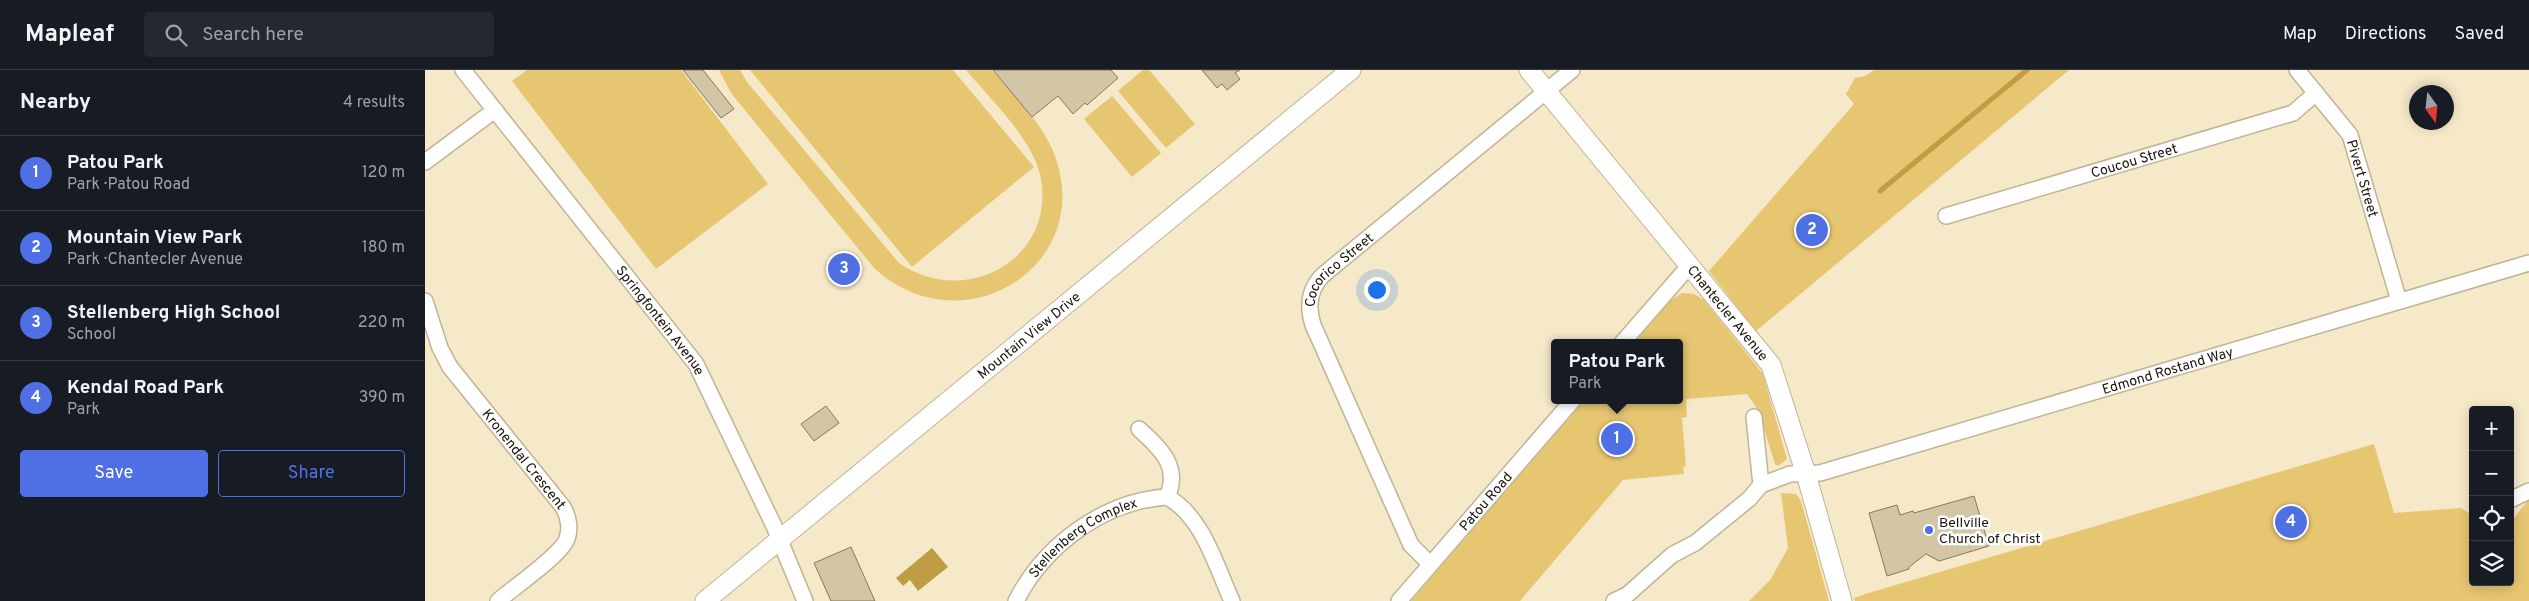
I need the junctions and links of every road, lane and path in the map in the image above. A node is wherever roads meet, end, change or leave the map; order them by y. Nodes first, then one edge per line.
1 (463, 70) edge
2 (1351, 70) edge
3 (1529, 70) edge
4 (1572, 70) edge
5 (2297, 70) edge
6 (1547, 91) junction
7 (2316, 93) junction
8 (495, 110) junction
9 (425, 162) edge
10 (1946, 216) dead end
11 (2529, 263) edge
12 (1690, 265) junction
13 (425, 301) edge
14 (2399, 301) junction
15 (1625, 339) edge
16 (1570, 404) edge
17 (1754, 417) dead end
18 (1139, 429) dead end
19 (1806, 474) junction
20 (1761, 485) junction
21 (2529, 491) edge
22 (1167, 497) junction
23 (2514, 498) edge
24 (779, 540) junction
25 (1431, 564) junction
26 (498, 601) edge
27 (705, 601) edge
28 (805, 601) edge
29 (1016, 601) edge
30 (1231, 601) edge
31 (1399, 601) edge
32 (1614, 601) edge
33 (1842, 601) edge

1 - 8 street, Springfontein Avenue
2 - 24 street, Mountain View Drive
3 - 6 street, Chantecler Avenue
4 - 6 street, Cocorico Street
5 - 7 street, Pivert Street
6 - 12 street, Chantecler Avenue
6 - 25 street, Cocorico Street
7 - 10 street, Coucou Street
7 - 14 street, Pivert Street
8 - 9 street
8 - 24 street, Springfontein Avenue
11 - 14 street, Edmond Rostand Way
12 - 15 street
12 - 19 street, Chantecler Avenue
13 - 26 street, Kronendal Crescent
14 - 19 street, Edmond Rostand Way
16 - 25 street, Patou Road
17 - 20 street
18 - 22 street
19 - 20 street, Edmond Rostand Way
19 - 33 street, Chantecler Avenue
20 - 32 street
21 - 23 street
22 - 29 street, Stellenberg Complex
22 - 30 street
24 - 27 street, Mountain View Drive
24 - 28 street, Springfontein Avenue
25 - 31 street, Patou Road

